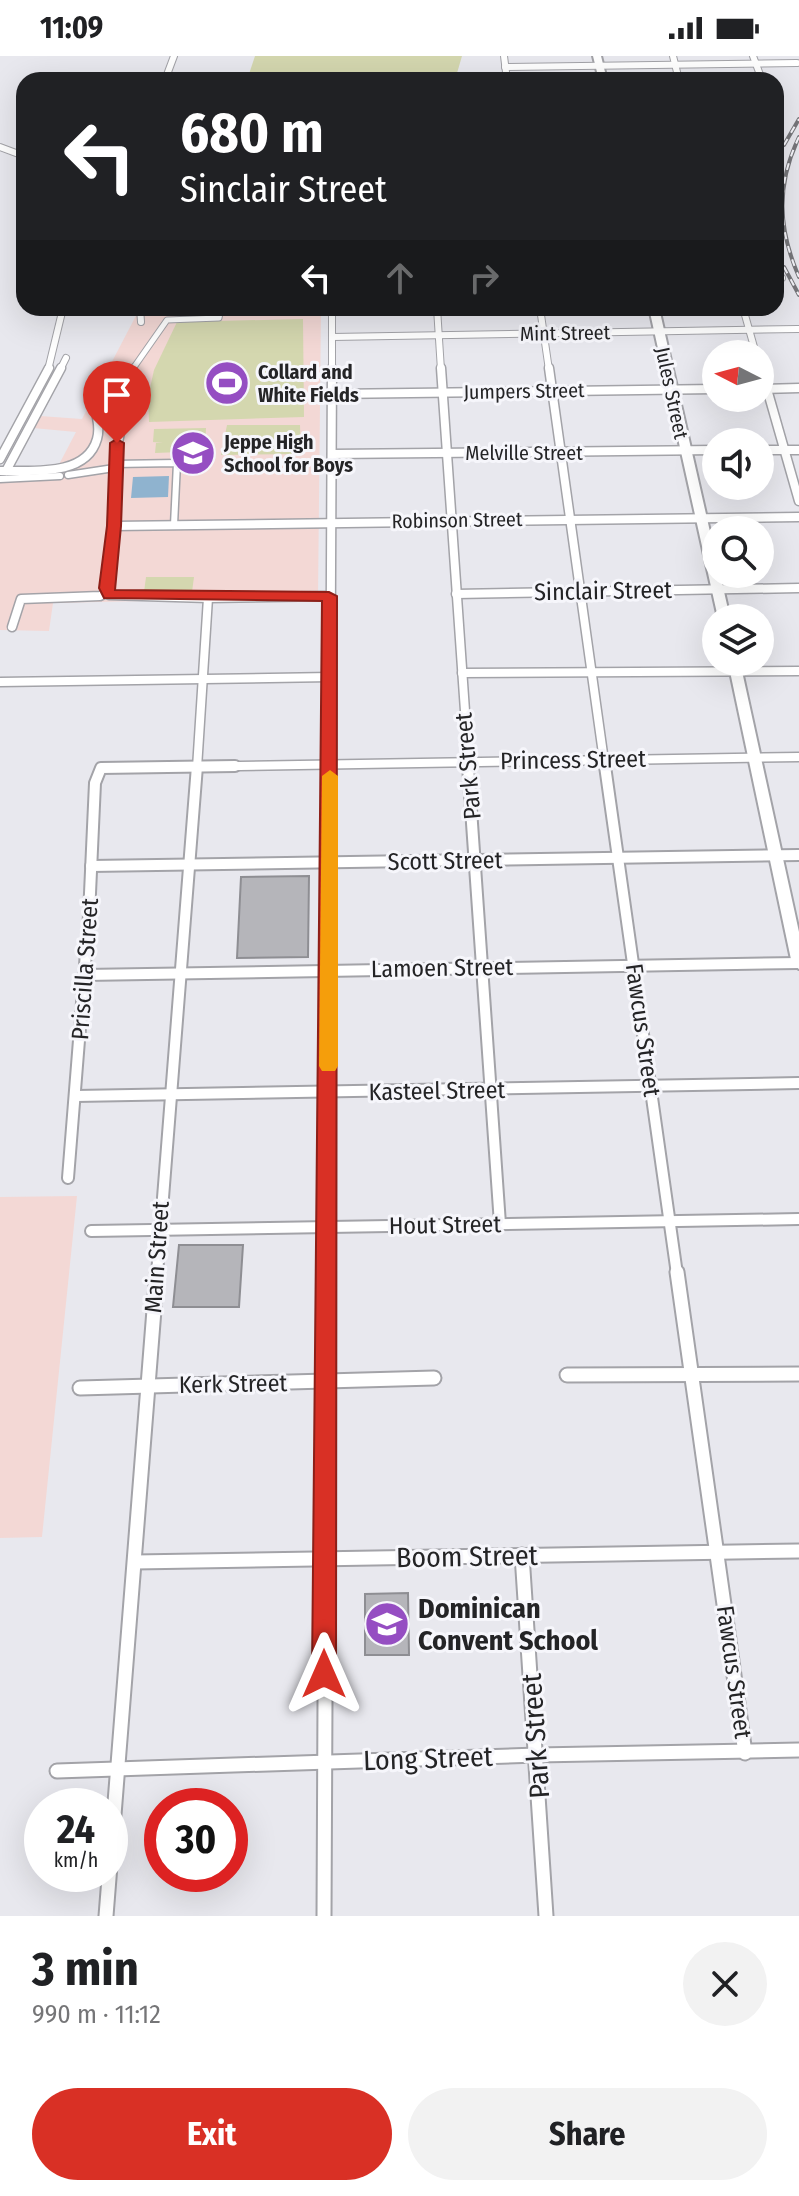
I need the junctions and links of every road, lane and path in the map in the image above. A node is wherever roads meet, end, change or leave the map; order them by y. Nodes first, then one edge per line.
1 (504, 56) edge
2 (673, 56) edge
3 (753, 56) edge
4 (598, 61) edge
5 (797, 63) dead end
6 (756, 64) junction
7 (675, 65) junction
8 (505, 67) junction
9 (506, 72) edge
10 (677, 72) edge
11 (759, 72) edge
12 (61, 316) edge
13 (141, 316) edge
14 (219, 316) edge
15 (332, 316) edge
16 (438, 316) edge
17 (541, 316) edge
18 (656, 316) edge
19 (745, 316) edge
20 (141, 322) dead end
21 (798, 329) edge
22 (749, 330) junction
23 (660, 331) junction
24 (544, 334) junction
25 (439, 335) junction
26 (332, 337) junction
27 (752, 340) edge
28 (66, 358) dead end
29 (774, 388) edge
30 (799, 388) edge
31 (702, 389) edge
32 (671, 390) junction
33 (120, 391) junction
34 (551, 391) junction
35 (442, 392) junction
36 (332, 394) junction
37 (772, 412) edge
38 (702, 450) edge
39 (774, 450) edge
40 (785, 450) junction
41 (799, 450) edge
42 (685, 451) junction
43 (445, 453) junction
44 (560, 453) junction
45 (332, 454) junction
46 (0, 459) edge
47 (114, 466) junction
48 (3, 471) edge
49 (60, 473) junction
50 (68, 475) dead end
51 (0, 479) edge
52 (799, 501) edge
53 (702, 516) joint
54 (774, 517) edge
55 (799, 517) edge
56 (571, 518) junction
57 (451, 520) junction
58 (331, 522) junction
59 (174, 525) junction
60 (114, 526) junction
61 (716, 588) joint
62 (774, 588) edge
63 (799, 588) edge
64 (581, 591) junction
65 (108, 592) junction
66 (456, 594) junction
67 (329, 596) junction
68 (208, 598) junction
69 (720, 604) edge
70 (12, 627) dead end
71 (702, 667) edge
72 (774, 669) edge
73 (799, 671) edge
74 (593, 672) junction
75 (462, 673) junction
76 (737, 676) edge
77 (331, 677) junction
78 (201, 678) junction
79 (0, 682) edge
80 (754, 757) junction
81 (799, 757) edge
82 (605, 759) junction
83 (468, 761) junction
84 (330, 763) junction
85 (195, 764) junction
86 (107, 766) joint
87 (777, 855) junction
88 (799, 855) edge
89 (617, 858) junction
90 (476, 860) junction
91 (329, 862) junction
92 (190, 865) junction
93 (91, 866) junction
94 (799, 964) edge
95 (633, 965) junction
96 (483, 968) junction
97 (328, 970) junction
98 (180, 974) junction
99 (85, 975) junction
100 (799, 1083) edge
101 (651, 1087) junction
102 (491, 1090) junction
103 (328, 1092) junction
104 (170, 1094) junction
105 (76, 1096) junction
106 (68, 1178) dead end
107 (799, 1219) edge
108 (670, 1222) junction
109 (500, 1224) junction
110 (327, 1228) junction
111 (91, 1231) dead end
112 (159, 1231) junction
113 (691, 1374) junction
114 (799, 1374) edge
115 (567, 1375) dead end
116 (434, 1378) dead end
117 (327, 1382) junction
118 (147, 1386) junction
119 (80, 1388) dead end
120 (799, 1551) edge
121 (522, 1555) junction
122 (719, 1555) junction
123 (323, 1557) junction
124 (135, 1562) junction
125 (799, 1750) edge
126 (745, 1753) junction
127 (537, 1755) junction
128 (324, 1761) junction
129 (120, 1770) junction
130 (57, 1771) dead end
131 (106, 1916) edge
132 (324, 1916) edge
133 (546, 1916) edge

1 - 8 street
2 - 7 street
3 - 6 street
4 - 7 street
4 - 8 street
5 - 6 street
6 - 7 street
6 - 11 street
7 - 10 street
8 - 9 street
12 - 46 street
13 - 20 street
14 - 33 street
15 - 26 street
16 - 25 street, Park Street
17 - 24 street, Fawcus Street
18 - 23 main road, Jules Street
19 - 22 street
21 - 22 street, Mint Street
22 - 23 street, Mint Street
22 - 27 street
23 - 24 street, Mint Street
23 - 32 main road, Jules Street
24 - 25 street, Mint Street
24 - 34 street, Fawcus Street
25 - 26 street, Mint Street
25 - 35 street, Park Street
26 - 36 street
28 - 48 street
29 - 30 street
31 - 32 street, Jumpers Street
32 - 34 street, Jumpers Street
32 - 42 main road, Jules Street
33 - 47 street
33 - 49 street
34 - 35 street, Jumpers Street
34 - 44 street, Fawcus Street
35 - 36 street, Jumpers Street
35 - 43 street, Park Street
36 - 45 street
37 - 40 street
38 - 42 street, Melville Street
39 - 40 street
40 - 41 street
40 - 52 street
42 - 44 street, Melville Street
42 - 53 main road, Jules Street
43 - 44 street, Melville Street
43 - 45 street, Melville Street
43 - 57 street, Park Street
44 - 56 street, Fawcus Street
45 - 58 street
47 - 50 street
47 - 59 street
47 - 60 street
48 - 49 street
49 - 51 street
53 - 56 street, Robinson Street
54 - 55 street, Robinson Street
56 - 57 street, Robinson Street
56 - 64 street, Fawcus Street
57 - 58 street, Robinson Street
57 - 66 street, Park Street
58 - 59 street, Robinson Street
58 - 67 street
59 - 60 street, Robinson Street
60 - 65 street
61 - 64 street, Sinclair Street
61 - 69 main road, Jules Street
62 - 63 street, Sinclair Street
64 - 66 street, Sinclair Street
64 - 74 street, Fawcus Street
65 - 68 street
65 - 70 street
66 - 75 street, Park Street
67 - 68 street
67 - 77 street
68 - 78 street, Main Street
71 - 74 street
72 - 73 street
74 - 75 street
74 - 82 street, Fawcus Street
75 - 83 street, Park Street
76 - 80 main road
77 - 78 street
77 - 84 street
78 - 79 street
78 - 85 street, Main Street
80 - 81 street, Princess Street
80 - 82 street, Princess Street
80 - 87 main road
82 - 83 street, Princess Street
82 - 89 street, Fawcus Street
83 - 84 street, Princess Street
83 - 90 street, Park Street
84 - 85 street, Princess Street
84 - 91 street
85 - 86 street, Princess Street
85 - 92 street, Main Street
86 - 93 street, Priscilla Street
87 - 88 street, Scott Street
87 - 89 street, Scott Street
87 - 94 main road
89 - 90 street, Scott Street
89 - 95 street, Fawcus Street
90 - 91 street, Scott Street
90 - 96 street, Park Street
91 - 92 street, Scott Street
91 - 97 street
92 - 93 street, Scott Street
92 - 98 street, Main Street
93 - 99 street, Priscilla Street
94 - 95 street, Lamoen Street
95 - 96 street, Lamoen Street
95 - 101 street, Fawcus Street
96 - 97 street, Lamoen Street
96 - 102 street, Park Street
97 - 98 street, Lamoen Street
97 - 103 street
98 - 99 street, Lamoen Street
98 - 104 street, Main Street
99 - 105 street, Priscilla Street
100 - 101 street, Kasteel Street
101 - 102 street, Kasteel Street
101 - 108 street, Fawcus Street
102 - 103 street, Kasteel Street
102 - 109 street, Park Street
103 - 104 street, Kasteel Street
103 - 110 street
104 - 105 street, Kasteel Street
104 - 112 street, Main Street
105 - 106 street, Priscilla Street
107 - 108 street, Hout Street
108 - 109 street, Hout Street
108 - 113 street, Fawcus Street
109 - 110 street, Hout Street
110 - 112 street, Hout Street
110 - 117 street
111 - 112 street, Hout Street
112 - 118 street, Main Street
113 - 114 street
113 - 115 street
113 - 122 street, Fawcus Street
116 - 117 street, Kerk Street
117 - 118 street, Kerk Street
117 - 123 street
118 - 119 street, Kerk Street
118 - 124 street, Main Street
120 - 122 street, Boom Street
121 - 122 street, Boom Street
121 - 123 street, Boom Street
121 - 127 street, Park Street
122 - 126 street, Fawcus Street
123 - 124 street, Boom Street
123 - 128 street
124 - 129 street, Main Street
125 - 126 street, Long Street
126 - 127 street, Long Street
127 - 128 street, Long Street
127 - 133 street, Park Street
128 - 129 street, Long Street
128 - 132 street
129 - 130 street, Long Street
129 - 131 street, Main Street

